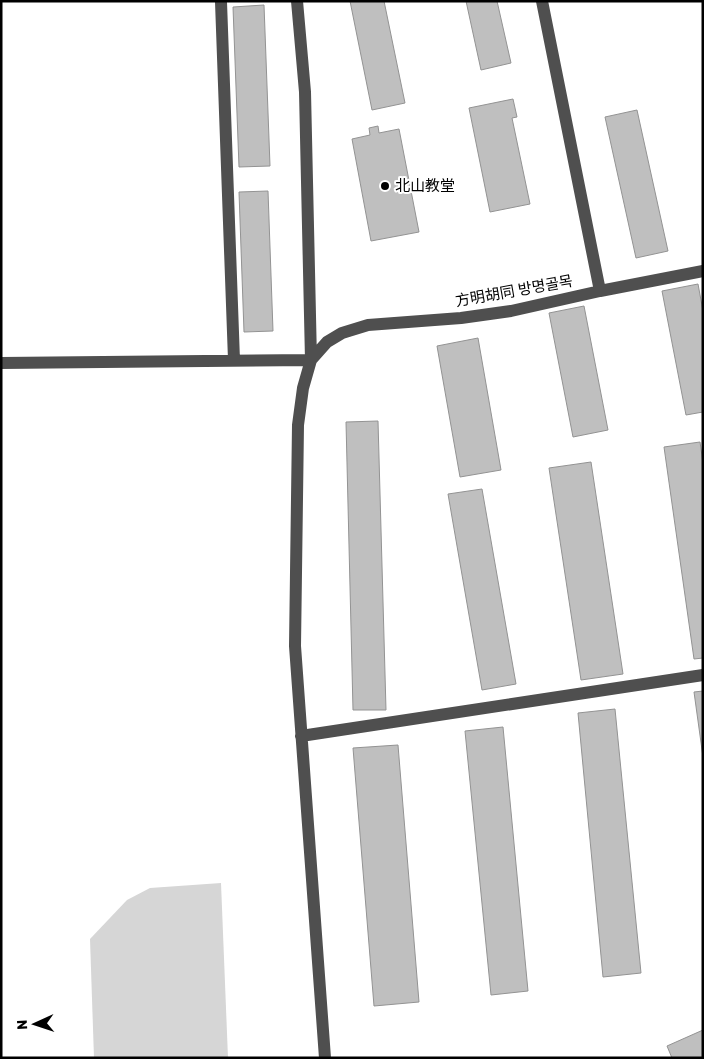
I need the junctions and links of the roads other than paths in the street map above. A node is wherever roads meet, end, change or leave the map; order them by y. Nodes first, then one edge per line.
1 (297, 1) edge
2 (542, 1) edge
3 (221, 2) edge
4 (703, 271) edge
5 (600, 291) junction
6 (234, 360) junction
7 (311, 360) junction
8 (1, 363) edge
9 (703, 675) edge
10 (301, 736) junction
11 (325, 1058) edge

1 - 7 street
2 - 5 street
3 - 6 street
4 - 5 street, 方明胡同 방명골목
5 - 7 street, 方明胡同 방명골목
6 - 7 street
6 - 8 street
7 - 10 street
9 - 10 street
10 - 11 street

